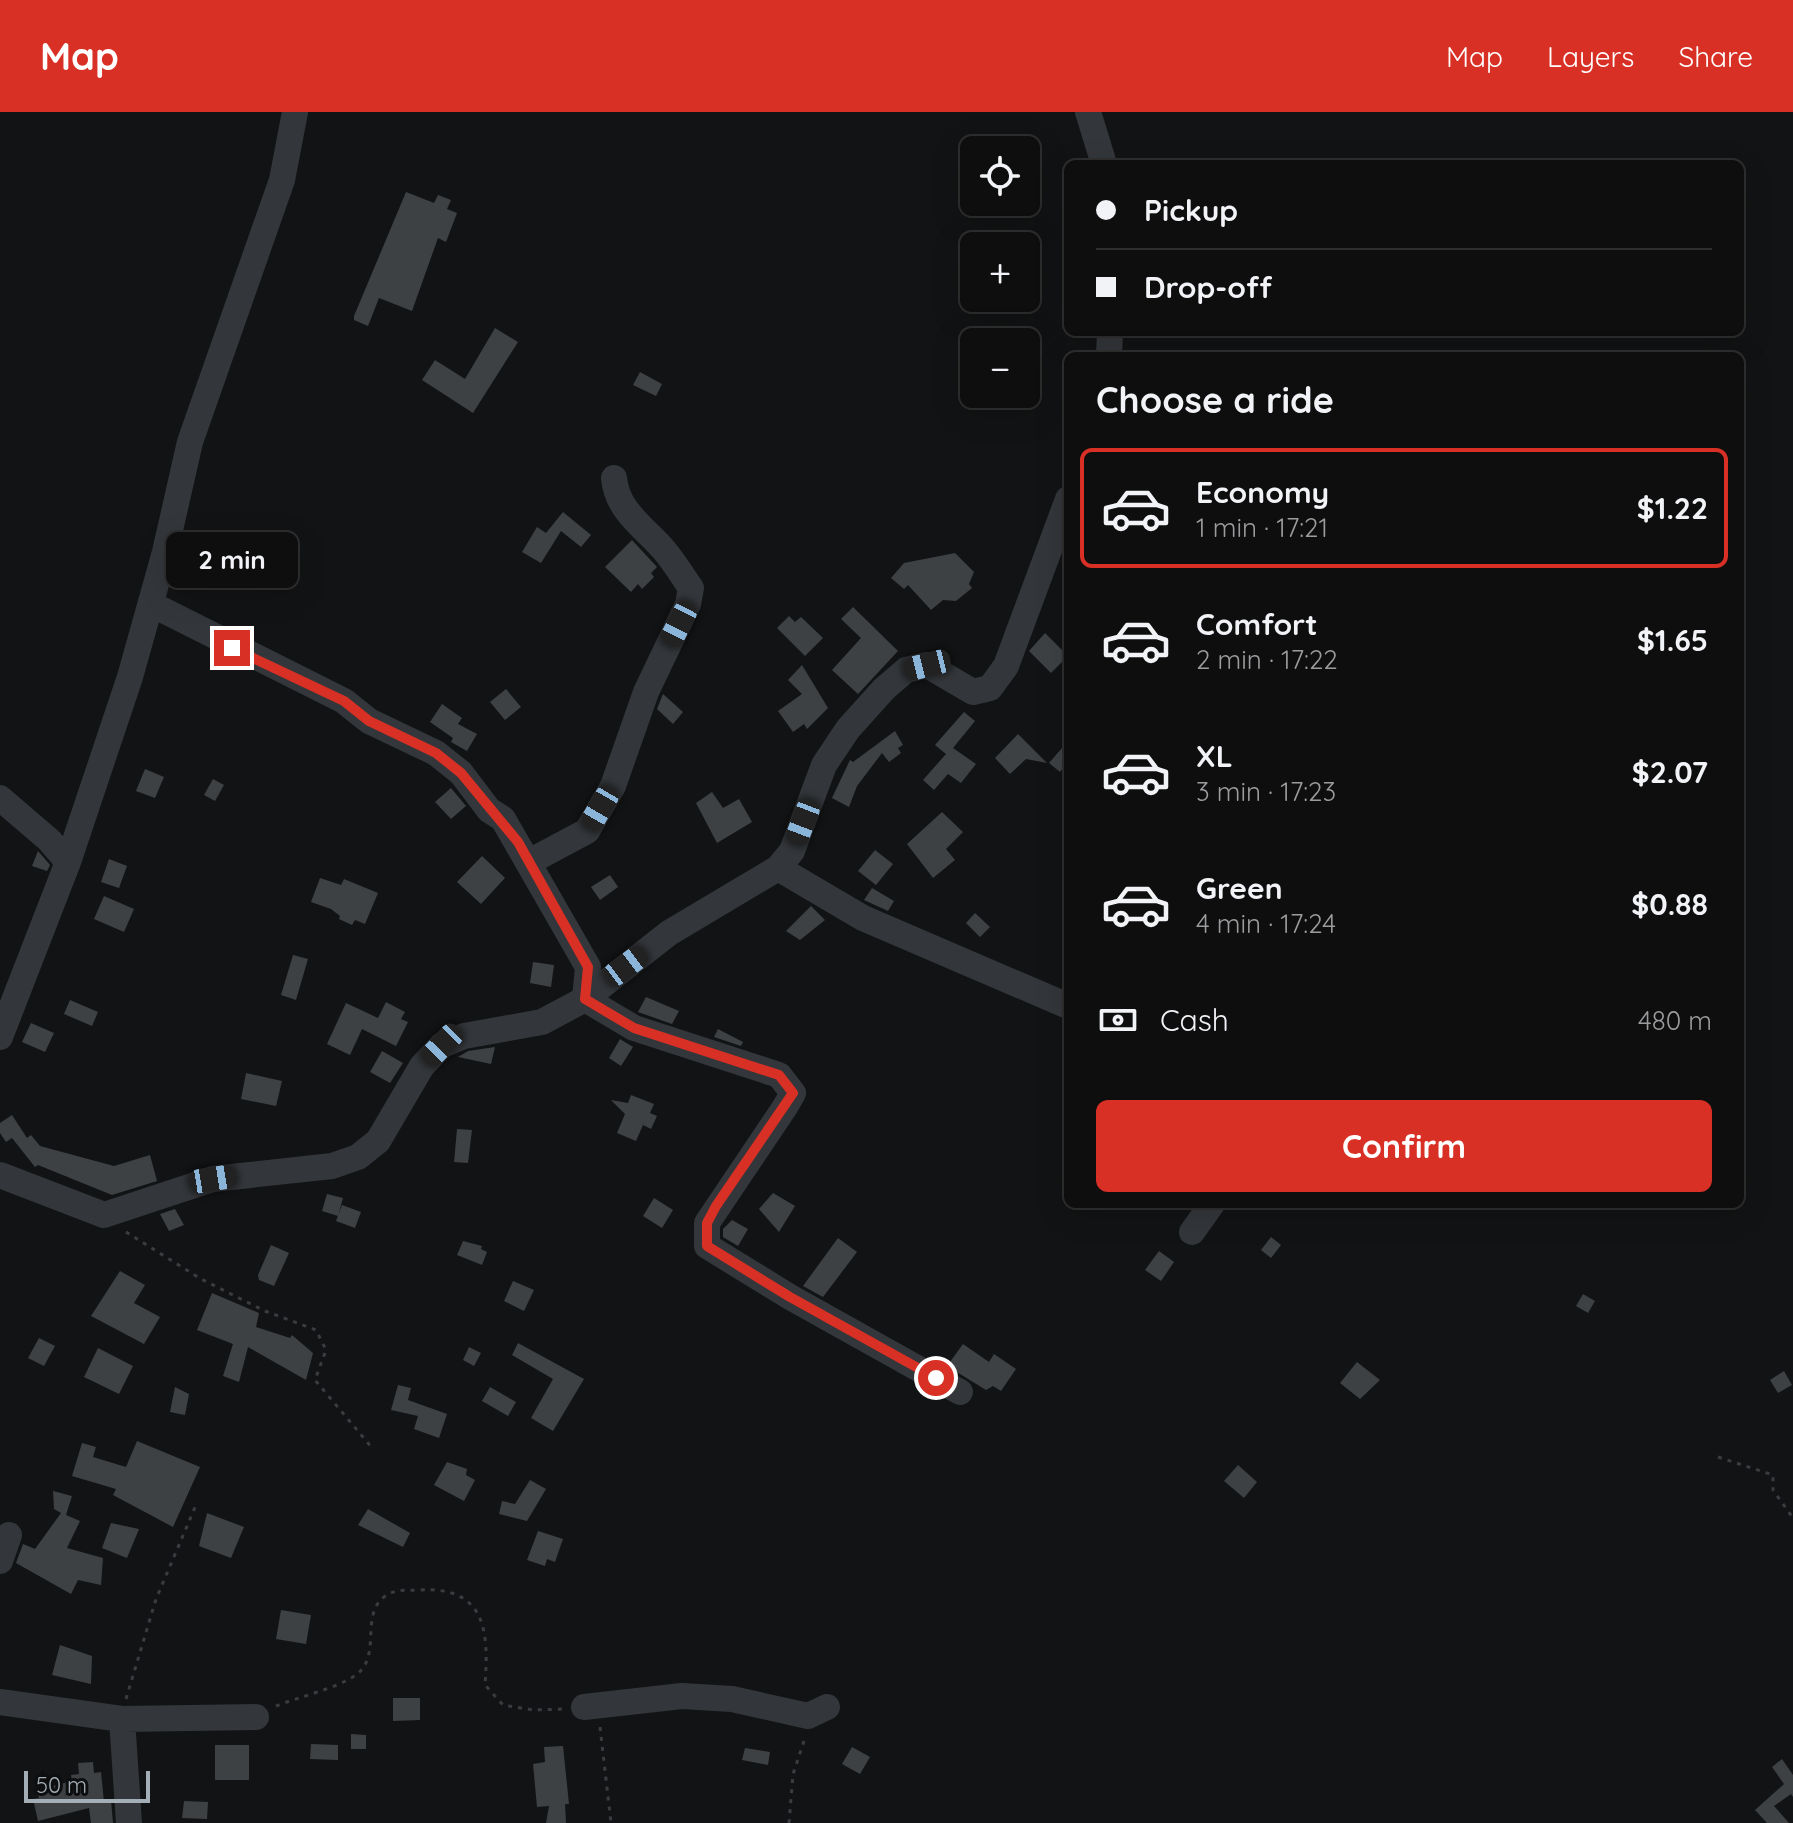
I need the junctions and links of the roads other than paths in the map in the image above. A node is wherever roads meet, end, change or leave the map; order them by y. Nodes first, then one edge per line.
1 (295, 112) edge
2 (1088, 112) edge
3 (1103, 160) edge
4 (614, 478) dead end
5 (1064, 510) edge
6 (157, 607) dead end
7 (0, 798) edge
8 (68, 862) junction
9 (529, 862) junction
10 (778, 868) junction
11 (585, 999) junction
12 (1064, 1004) edge
13 (0, 1037) edge
14 (0, 1175) edge
15 (1209, 1208) edge
16 (1192, 1232) dead end
17 (960, 1392) dead end
18 (9, 1535) dead end
19 (0, 1561) edge
20 (0, 1702) edge
21 (586, 1707) road end
22 (818, 1711) road end
23 (123, 1712) junction
24 (263, 1713) road end
25 (129, 1823) edge

1 - 8 street
2 - 3 street
4 - 9 street
5 - 10 street
6 - 9 street
7 - 8 street
8 - 13 street
9 - 11 street
10 - 11 street
10 - 12 street
11 - 14 street
11 - 17 street
15 - 16 street
18 - 19 street
20 - 23 street
21 - 22 street
23 - 24 street
23 - 25 street

